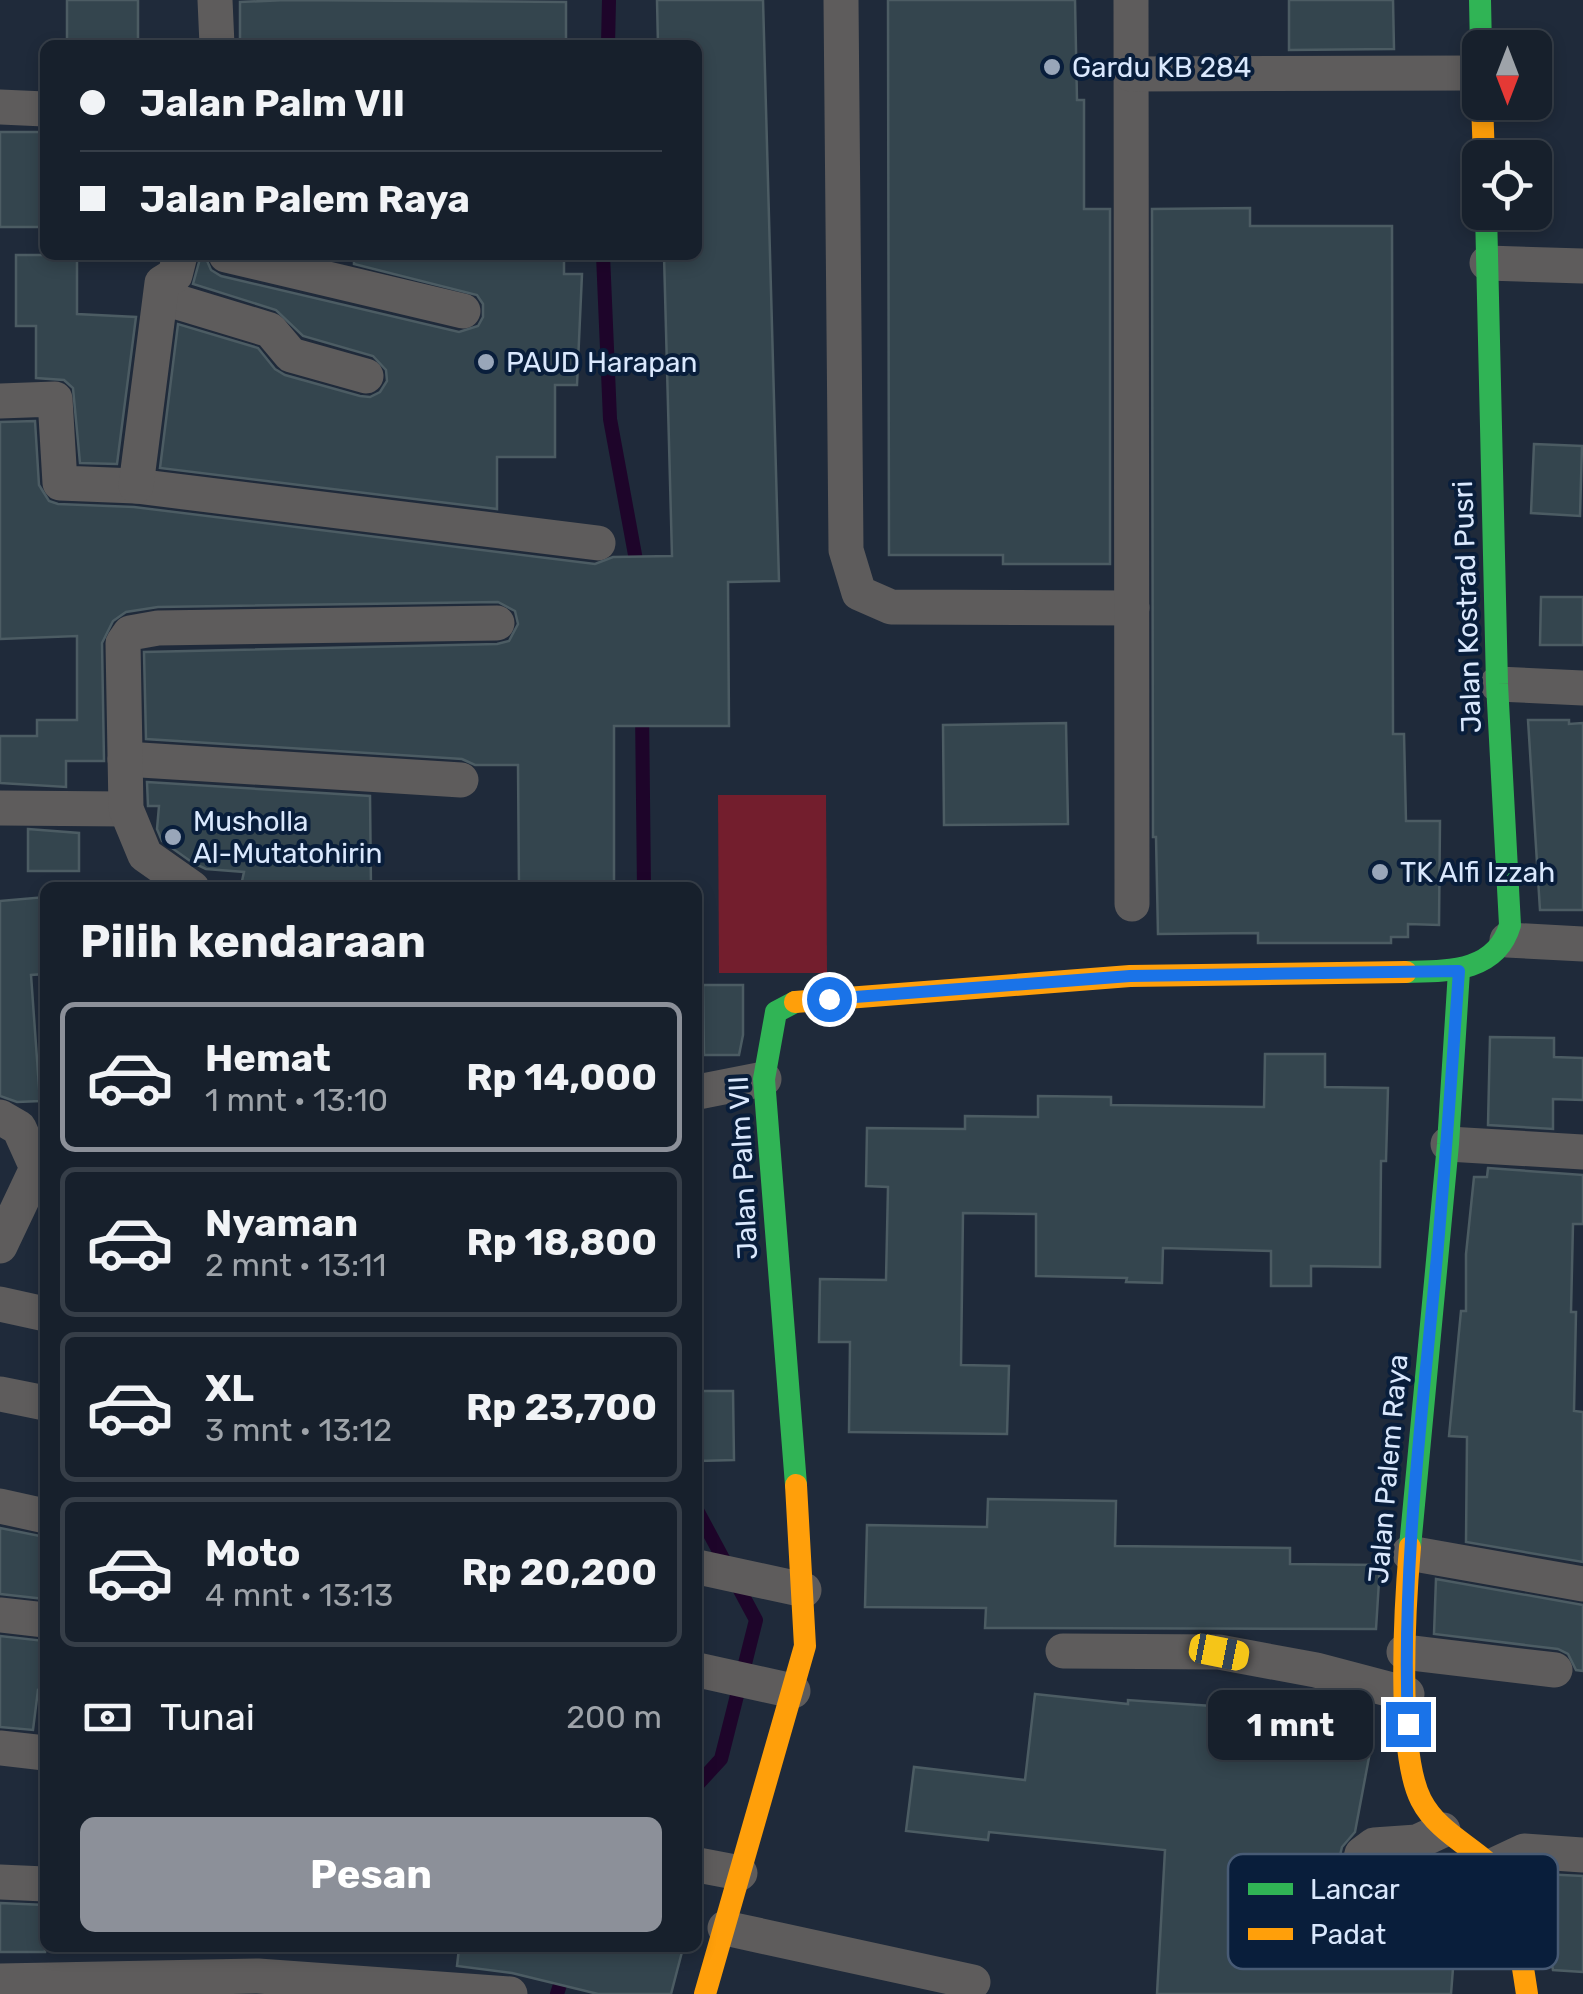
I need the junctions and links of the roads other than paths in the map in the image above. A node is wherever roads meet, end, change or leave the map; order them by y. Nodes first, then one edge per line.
1 (215, 0) edge
2 (841, 0) edge
3 (1130, 0) edge
4 (1480, 0) edge
5 (1481, 30) edge
6 (217, 40) edge
7 (1462, 73) edge
8 (1131, 74) junction
9 (0, 107) edge
10 (40, 109) edge
11 (1486, 230) edge
12 (179, 260) edge
13 (247, 260) edge
14 (1487, 264) junction
15 (1583, 266) edge
16 (161, 297) junction
17 (462, 312) dead end
18 (366, 376) dead end
19 (0, 401) edge
20 (136, 486) junction
21 (598, 543) dead end
22 (1132, 608) junction
23 (497, 623) dead end
24 (1498, 684) junction
25 (1583, 688) edge
26 (125, 760) junction
27 (461, 780) dead end
28 (0, 808) edge
29 (126, 809) junction
30 (183, 882) edge
31 (1132, 904) dead end
32 (1507, 940) junction
33 (1583, 944) edge
34 (1459, 971) junction
35 (764, 1079) junction
36 (702, 1091) edge
37 (0, 1117) edge
38 (1448, 1144) junction
39 (1583, 1152) edge
40 (40, 1167) edge
41 (40, 1171) edge
42 (0, 1246) edge
43 (0, 1304) edge
44 (40, 1313) edge
45 (0, 1394) edge
46 (40, 1401) edge
47 (0, 1506) edge
48 (40, 1515) edge
49 (1409, 1554) junction
50 (709, 1570) edge
51 (1583, 1584) edge
52 (792, 1588) junction
53 (0, 1615) edge
54 (40, 1619) edge
55 (1063, 1651) dead end
56 (1404, 1652) junction
57 (702, 1670) edge
58 (1555, 1670) dead end
59 (780, 1687) junction
60 (1406, 1694) junction
61 (0, 1748) edge
62 (40, 1753) edge
63 (1442, 1830) junction
64 (1362, 1854) edge
65 (1475, 1854) edge
66 (1516, 1854) edge
67 (1583, 1855) edge
68 (702, 1866) edge
69 (740, 1873) junction
70 (0, 1882) edge
71 (40, 1884) edge
72 (726, 1928) junction
73 (1523, 1969) edge
74 (0, 1981) edge
75 (973, 1982) dead end
76 (510, 1994) edge
77 (705, 1994) edge
78 (1527, 1994) edge

1 - 6 street
2 - 22 street
3 - 8 street
4 - 5 street
7 - 8 street
8 - 22 street
9 - 10 street
11 - 14 street, Jalan Kostrad Pusri
12 - 16 street
13 - 17 street
14 - 15 street
14 - 24 street, Jalan Kostrad Pusri
16 - 18 street
16 - 20 street
19 - 20 street
20 - 21 street
22 - 31 street
23 - 26 street
24 - 25 street
24 - 32 street, Jalan Kostrad Pusri
26 - 27 street
26 - 29 street
28 - 29 street
29 - 30 street
32 - 33 street
32 - 34 street
34 - 35 street, Jalan Palm VII
34 - 38 street, Jalan Palem Raya
35 - 36 street
35 - 52 street, Jalan Palm VII
37 - 40 street
38 - 39 street
38 - 49 street, Jalan Palem Raya
41 - 42 street
43 - 44 street
45 - 46 street
47 - 48 street
49 - 51 street
49 - 56 street, Jalan Palem Raya
50 - 52 street
52 - 59 street, Jalan Palm VII
53 - 54 street
55 - 60 street
56 - 58 street
56 - 60 street, Jalan Palem Raya
57 - 59 street
59 - 69 street, Jalan Palm VII
60 - 63 street, Jalan Palem Raya
61 - 62 street
63 - 64 street
63 - 65 street, Jalan Palem Raya
66 - 67 street
68 - 69 street
69 - 72 street, Jalan Palm VII
70 - 71 street
72 - 75 street
72 - 77 street, Jalan Palm VII
73 - 78 street
74 - 76 street

